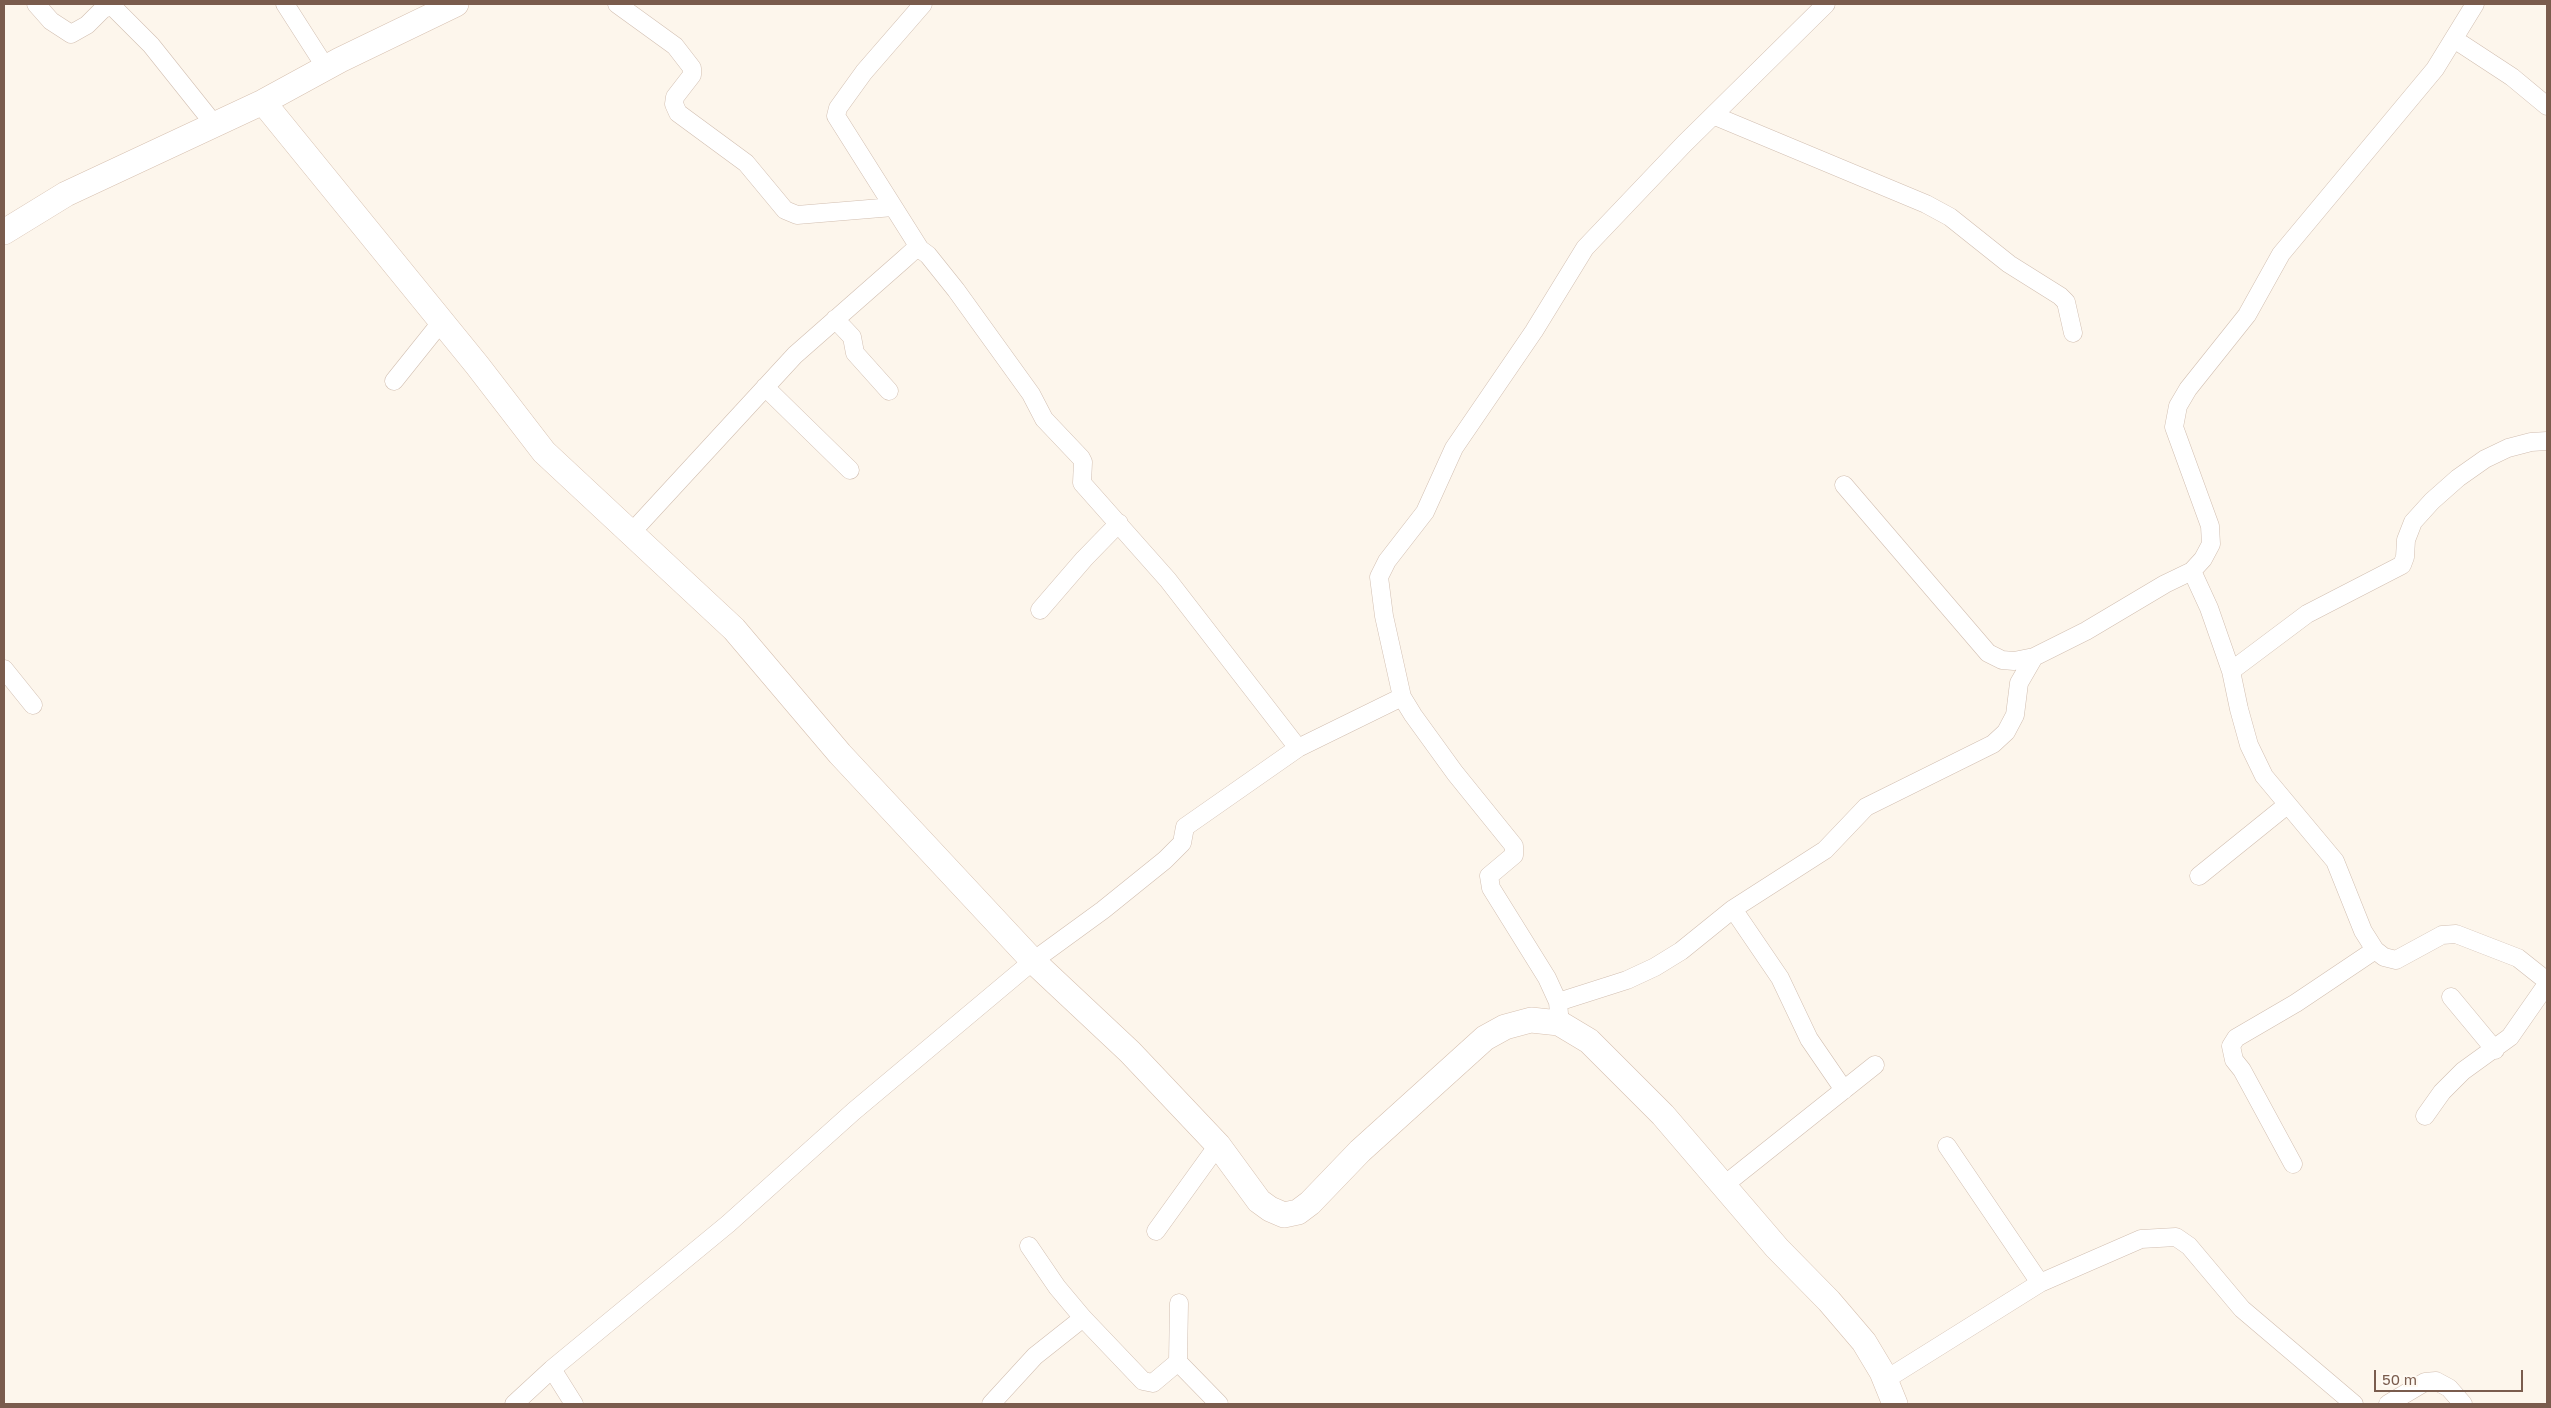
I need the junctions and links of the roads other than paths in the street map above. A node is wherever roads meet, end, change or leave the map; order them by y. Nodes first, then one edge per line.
1 (36, 4) edge
2 (284, 4) edge
3 (456, 4) edge
4 (618, 4) edge
5 (923, 4) edge
6 (1826, 4) edge
7 (2475, 4) edge
8 (2454, 39) junction
9 (326, 68) junction
10 (263, 102) junction
11 (2547, 106) edge
12 (1715, 116) junction
13 (214, 124) junction
14 (893, 207) junction
15 (7, 224) edge
16 (920, 249) junction
17 (836, 319) junction
18 (442, 321) junction
19 (2073, 333) dead end
20 (394, 381) dead end
21 (765, 387) junction
22 (889, 391) dead end
23 (2547, 441) edge
24 (850, 470) dead end
25 (1844, 485) dead end
26 (1119, 523) junction
27 (631, 533) junction
28 (2192, 571) junction
29 (1040, 610) dead end
30 (2034, 657) junction
31 (4, 669) edge
32 (2231, 671) junction
33 (1402, 697) junction
34 (33, 705) dead end
35 (1298, 748) junction
36 (2287, 805) junction
37 (2199, 876) dead end
38 (1733, 909) junction
39 (2375, 950) junction
40 (1033, 961) junction
41 (2547, 982) edge
42 (2451, 997) dead end
43 (1558, 1012) junction
44 (2495, 1050) junction
45 (1875, 1065) dead end
46 (1844, 1090) junction
47 (2425, 1116) dead end
48 (1218, 1146) junction
49 (1947, 1146) dead end
50 (2294, 1164) dead end
51 (1723, 1186) junction
52 (1156, 1231) dead end
53 (1029, 1246) dead end
54 (2040, 1283) junction
55 (1179, 1303) dead end
56 (1083, 1318) junction
57 (1178, 1362) junction
58 (552, 1369) junction
59 (1885, 1380) junction
60 (514, 1404) edge
61 (574, 1404) edge
62 (991, 1404) edge
63 (1219, 1404) edge
64 (1895, 1404) edge
65 (2354, 1404) edge
66 (2388, 1404) edge
67 (2463, 1404) edge

1 - 13 street
2 - 9 street
3 - 9 street
4 - 14 street
5 - 14 street
6 - 12 street
7 - 8 street
8 - 11 street
8 - 28 street
9 - 10 street
10 - 13 street
10 - 18 street
12 - 19 street
12 - 33 street
13 - 15 street
14 - 16 street
16 - 17 street
16 - 26 street
17 - 21 street
17 - 22 street
18 - 20 street
18 - 27 street
21 - 24 street
21 - 27 street
23 - 32 street
25 - 30 street
26 - 29 street
26 - 35 street
27 - 40 street
28 - 30 street
28 - 32 street
30 - 38 street
31 - 34 street
32 - 36 street
33 - 35 street
33 - 43 street
35 - 40 street
36 - 37 street
36 - 39 street
38 - 43 street
38 - 46 street
39 - 41 street
39 - 50 street
40 - 48 street
40 - 58 street
41 - 44 street
42 - 44 street
43 - 48 street
43 - 51 street
44 - 47 street
45 - 46 street
46 - 51 street
48 - 52 street
49 - 54 street
51 - 59 street
53 - 56 street
54 - 59 street
54 - 65 street
55 - 57 street
56 - 57 street
56 - 62 street
57 - 63 street
58 - 60 street
58 - 61 street
59 - 64 street
66 - 67 street

